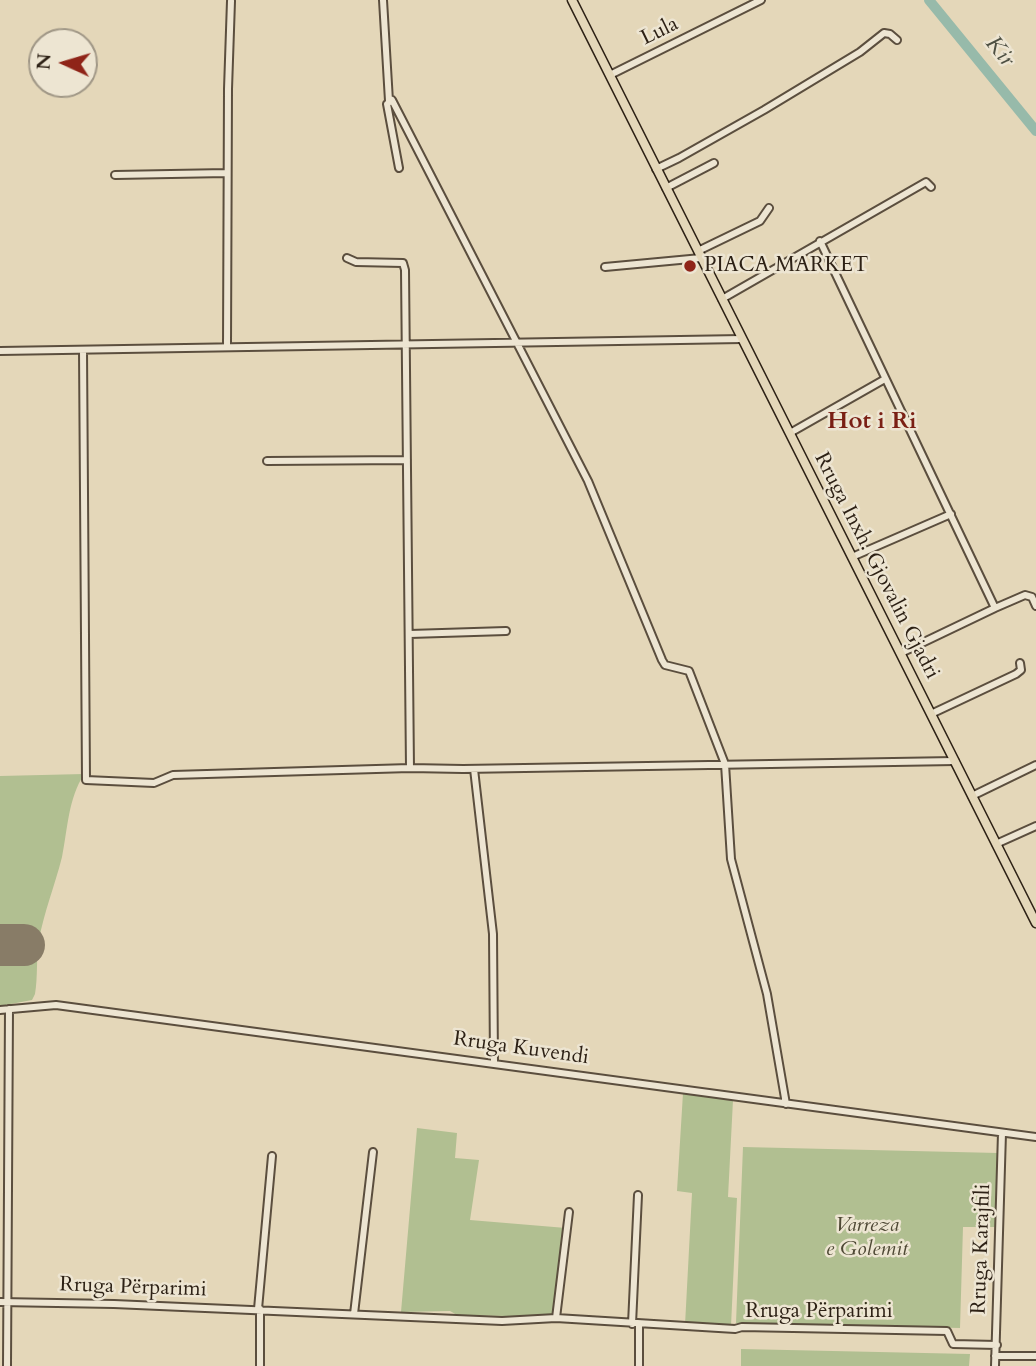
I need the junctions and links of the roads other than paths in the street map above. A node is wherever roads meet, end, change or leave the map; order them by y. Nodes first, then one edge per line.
1 (383, 0) edge
2 (572, 0) edge
3 (761, 0) edge
4 (230, 1) edge
5 (897, 40) dead end
6 (610, 75) junction
7 (389, 101) junction
8 (714, 163) dead end
9 (399, 168) dead end
10 (656, 169) junction
11 (227, 173) junction
12 (115, 175) dead end
13 (931, 187) dead end
14 (666, 188) junction
15 (769, 208) dead end
16 (820, 242) junction
17 (699, 255) junction
18 (347, 258) dead end
19 (605, 267) dead end
20 (722, 299) junction
21 (743, 339) junction
22 (516, 344) junction
23 (406, 346) junction
24 (227, 347) junction
25 (83, 350) junction
26 (0, 351) edge
27 (886, 379) junction
28 (790, 433) junction
29 (407, 460) junction
30 (267, 461) dead end
31 (951, 514) junction
32 (852, 557) junction
33 (1036, 606) edge
34 (995, 608) junction
35 (506, 631) dead end
36 (410, 634) junction
37 (901, 653) junction
38 (1020, 663) dead end
39 (931, 714) junction
40 (955, 761) junction
41 (725, 764) junction
42 (1036, 765) edge
43 (410, 768) junction
44 (474, 769) junction
45 (972, 796) junction
46 (1036, 826) edge
47 (996, 844) junction
48 (1036, 923) edge
49 (9, 1009) junction
50 (0, 1010) edge
51 (494, 1063) junction
52 (786, 1104) junction
53 (1002, 1133) junction
54 (1036, 1137) edge
55 (373, 1152) dead end
56 (272, 1156) dead end
57 (638, 1195) dead end
58 (569, 1212) dead end
59 (4, 1302) edge
60 (259, 1309) junction
61 (354, 1314) junction
62 (556, 1318) junction
63 (636, 1324) junction
64 (997, 1345) junction
65 (995, 1356) junction
66 (1036, 1356) edge
67 (7, 1366) edge
68 (260, 1366) edge
69 (639, 1366) edge
70 (995, 1366) edge

1 - 7 street
2 - 6 main road, Rruga Inxh. Gjovalin Gjadri
3 - 6 street, Lula
4 - 11 street
5 - 10 street
6 - 10 main road, Rruga Inxh. Gjovalin Gjadri
7 - 9 street
7 - 22 street
8 - 14 street
10 - 14 main road, Rruga Inxh. Gjovalin Gjadri
11 - 12 street
11 - 24 street
13 - 16 street
14 - 17 main road, Rruga Inxh. Gjovalin Gjadri
15 - 17 street
16 - 20 street
16 - 27 street
17 - 19 street
17 - 20 main road, Rruga Inxh. Gjovalin Gjadri
18 - 23 street
20 - 21 main road, Rruga Inxh. Gjovalin Gjadri
21 - 22 street
21 - 28 main road, Rruga Inxh. Gjovalin Gjadri
22 - 23 street
22 - 41 street
23 - 24 street
23 - 29 street
24 - 25 street
25 - 26 street
25 - 43 street
27 - 28 street
27 - 31 street
28 - 32 main road, Rruga Inxh. Gjovalin Gjadri
29 - 30 street
29 - 36 street
31 - 32 street
31 - 34 street
32 - 37 main road, Rruga Inxh. Gjovalin Gjadri
33 - 34 street
34 - 37 street
35 - 36 street
36 - 43 street
37 - 39 main road, Rruga Inxh. Gjovalin Gjadri
38 - 39 street
39 - 40 main road, Rruga Inxh. Gjovalin Gjadri
40 - 41 street
40 - 45 main road, Rruga Inxh. Gjovalin Gjadri
41 - 44 street
41 - 52 street
42 - 45 street
43 - 44 street
44 - 51 street
45 - 47 main road, Rruga Inxh. Gjovalin Gjadri
46 - 47 street
47 - 48 main road, Rruga Inxh. Gjovalin Gjadri
49 - 50 street, Rruga Kuvendi
49 - 51 street, Rruga Kuvendi
49 - 59 street
51 - 52 street, Rruga Kuvendi
52 - 53 street, Rruga Kuvendi
53 - 54 street, Rruga Kuvendi
53 - 64 street, Rruga Karajfili
55 - 61 street
56 - 60 street
57 - 63 street
58 - 62 street
59 - 60 street, Rruga Përparimi
59 - 67 street
60 - 61 street, Rruga Përparimi
60 - 68 street
61 - 62 street, Rruga Përparimi
62 - 63 street, Rruga Përparimi
63 - 64 street, Rruga Përparimi
63 - 69 street
64 - 65 street, Rruga Karajfili
65 - 66 street
65 - 70 street, Rruga Karajfili

